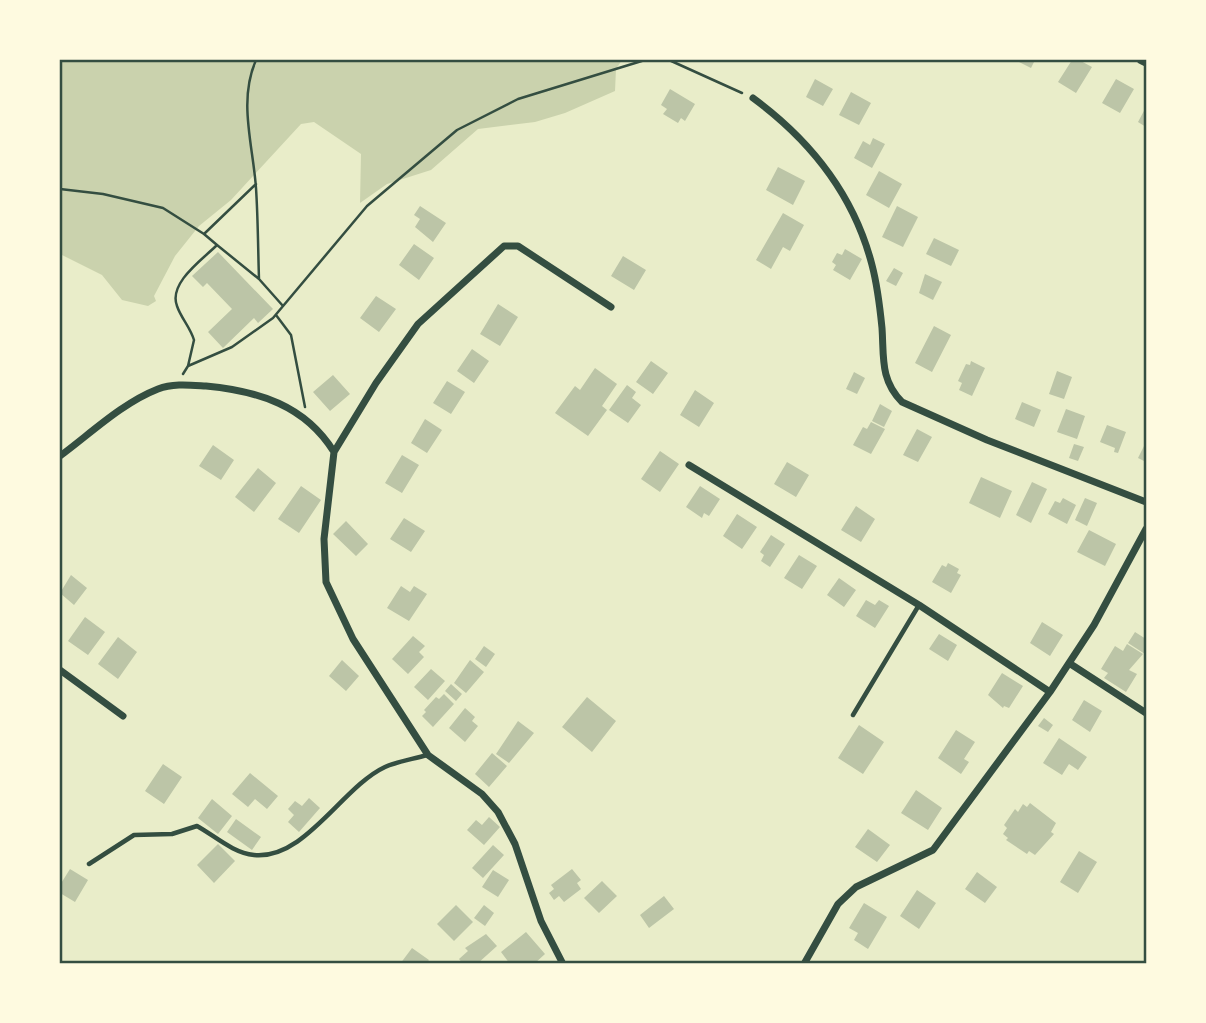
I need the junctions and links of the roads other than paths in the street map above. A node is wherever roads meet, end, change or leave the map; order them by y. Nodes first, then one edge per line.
1 (1140, 60) edge
2 (1146, 63) edge
3 (753, 98) road end
4 (611, 307) dead end
5 (334, 452) junction
6 (60, 456) edge
7 (689, 465) dead end
8 (1146, 502) edge
9 (1146, 529) edge
10 (919, 605) junction
11 (1069, 663) junction
12 (60, 670) edge
13 (1050, 692) junction
14 (1146, 713) edge
15 (853, 715) dead end
16 (123, 716) dead end
17 (428, 755) junction
18 (89, 864) dead end
19 (563, 964) edge
20 (804, 964) edge

1 - 2 street
3 - 8 street
4 - 5 street
5 - 6 street
5 - 17 street
7 - 10 street
9 - 11 street
10 - 13 street
10 - 15 lane
11 - 13 street
11 - 14 street
12 - 16 street
13 - 20 street
17 - 18 lane
17 - 19 street

